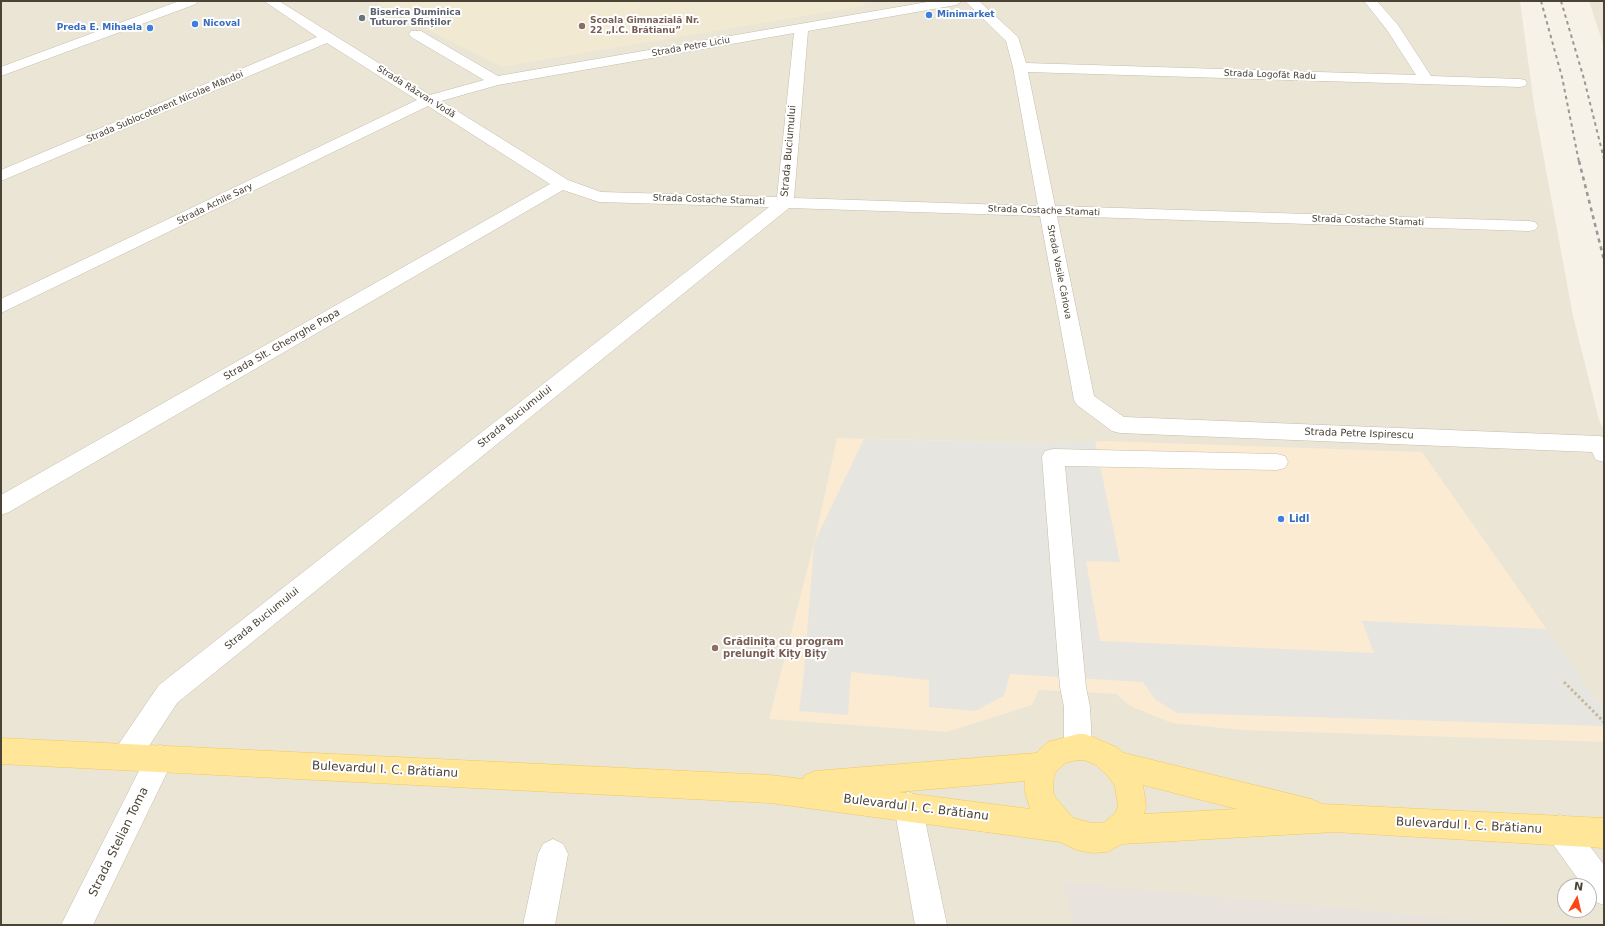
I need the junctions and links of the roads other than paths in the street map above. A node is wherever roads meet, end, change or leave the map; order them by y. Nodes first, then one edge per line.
1 (191, 1) edge
2 (270, 1) edge
3 (878, 1) edge
4 (956, 1) edge
5 (971, 1) edge
6 (1370, 1) edge
7 (897, 11) junction
8 (801, 28) junction
9 (416, 34) dead end
10 (328, 38) junction
11 (1020, 67) junction
12 (1, 72) edge
13 (1426, 80) junction
14 (496, 81) junction
15 (1520, 83) dead end
16 (429, 100) junction
17 (1, 176) edge
18 (562, 184) junction
19 (784, 202) junction
20 (1047, 211) junction
21 (1529, 226) dead end
22 (1, 307) edge
23 (1120, 425) joint
24 (1601, 449) edge
25 (1277, 462) dead end
26 (1, 506) edge
27 (1078, 747) junction
28 (1, 750) edge
29 (126, 757) junction
30 (160, 758) junction
31 (1117, 765) junction
32 (1042, 766) junction
33 (770, 789) junction
34 (908, 806) junction
35 (1334, 818) junction
36 (1063, 828) junction
37 (1119, 830) junction
38 (1560, 830) junction
39 (1604, 833) edge
40 (553, 854) dead end
41 (1604, 890) edge
42 (78, 925) edge
43 (540, 925) edge
44 (931, 925) edge

1 - 12 street
2 - 10 street, Strada Răzvan Vodă
3 - 7 street
4 - 7 street, Strada Petre Liciu
5 - 11 street, Strada Vasile Cârlova
6 - 13 street
7 - 8 street, Strada Petre Liciu
8 - 14 street, Strada Petre Liciu
8 - 19 street, Strada Buciumului
9 - 14 street
10 - 16 street, Strada Răzvan Vodă
10 - 17 street, Strada Sublocotenent Nicolae Măndoi
11 - 13 street, Strada Logofăt Radu
11 - 20 street, Strada Vasile Cârlova
13 - 15 street, Strada Logofăt Radu
14 - 16 street, Strada Petre Liciu
16 - 18 street, Strada Răzvan Vodă
16 - 22 street, Strada Achile Sary
18 - 19 street, Strada Costache Stamati
18 - 26 street, Strada Slt. Gheorghe Popa
19 - 20 street, Strada Costache Stamati
19 - 29 street, Strada Buciumului
20 - 21 street, Strada Costache Stamati
20 - 23 street, Strada Vasile Cârlova
23 - 24 street, Strada Petre Ispirescu
25 - 27 street
27 - 31 main road
27 - 32 main road
28 - 29 main road, Bulevardul I. C. Brătianu
29 - 30 main road, Bulevardul I. C. Brătianu
30 - 33 main road, Bulevardul I. C. Brătianu
30 - 42 street, Strada Stelian Toma
31 - 35 main road, Bulevardul I. C. Brătianu
31 - 37 main road
32 - 33 main road, Bulevardul I. C. Brătianu
32 - 36 main road
33 - 34 main road, Bulevardul I. C. Brătianu
34 - 36 main road, Bulevardul I. C. Brătianu
34 - 44 street
35 - 37 main road, Bulevardul I. C. Brătianu
35 - 38 main road, Bulevardul I. C. Brătianu
36 - 37 main road
38 - 39 main road, Bulevardul I. C. Brătianu
38 - 41 street
40 - 43 street

